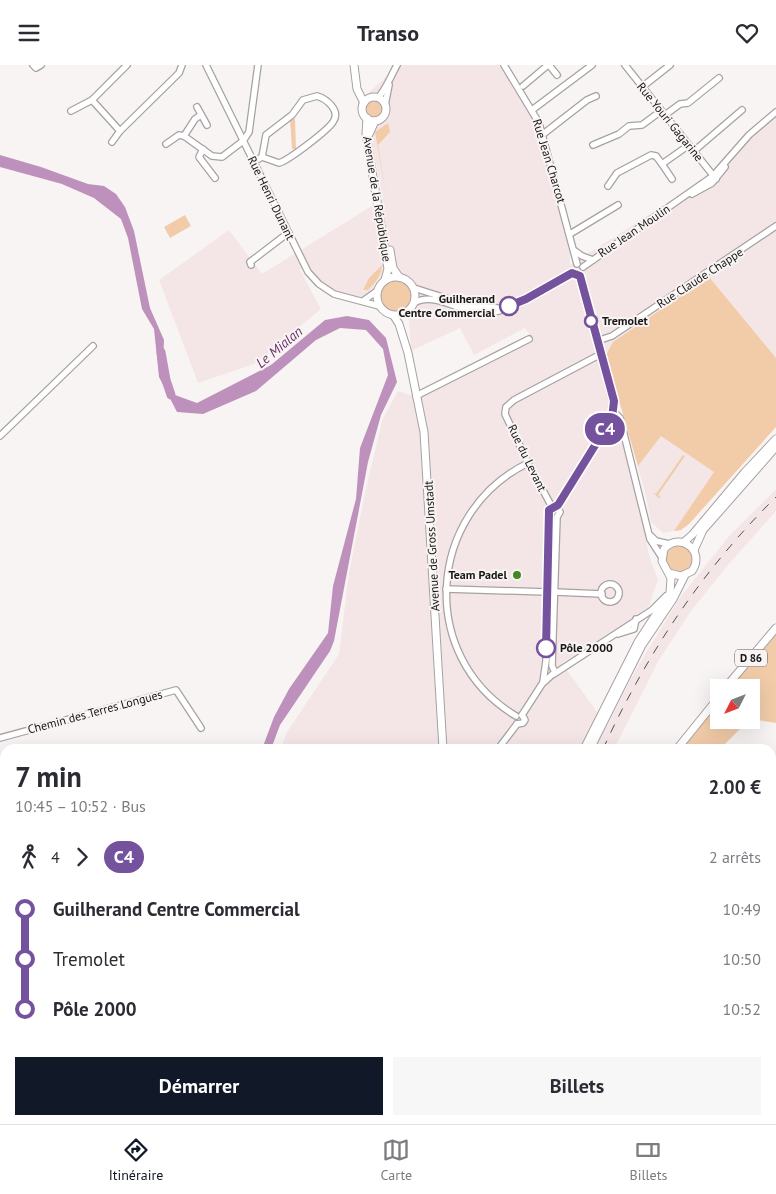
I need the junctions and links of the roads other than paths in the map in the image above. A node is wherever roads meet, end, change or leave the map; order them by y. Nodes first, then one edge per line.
1 (33, 65) edge
2 (41, 65) edge
3 (127, 65) edge
4 (182, 65) edge
5 (206, 65) edge
6 (258, 65) edge
7 (354, 65) edge
8 (397, 65) edge
9 (504, 65) edge
10 (549, 65) edge
11 (592, 65) edge
12 (625, 65) edge
13 (670, 65) edge
14 (356, 75) junction
15 (391, 76) junction
16 (719, 78) dead end
17 (565, 85) junction
18 (523, 86) dead end
19 (642, 87) junction
20 (596, 96) dead end
21 (375, 97) junction
22 (92, 100) junction
23 (364, 103) junction
24 (385, 105) junction
25 (197, 107) dead end
26 (532, 110) junction
27 (742, 110) dead end
28 (71, 111) dead end
29 (776, 112) edge
30 (663, 113) junction
31 (201, 115) junction
32 (367, 118) junction
33 (375, 121) junction
34 (207, 125) dead end
35 (120, 131) junction
36 (542, 135) junction
37 (184, 136) junction
38 (243, 141) junction
39 (112, 142) dead end
40 (166, 144) dead end
41 (593, 145) dead end
42 (689, 145) junction
43 (203, 149) junction
44 (694, 151) junction
45 (262, 157) junction
46 (253, 162) junction
47 (662, 164) junction
48 (714, 177) junction
49 (215, 178) dead end
50 (672, 179) dead end
51 (608, 186) dead end
52 (618, 205) dead end
53 (776, 226) edge
54 (288, 233) junction
55 (570, 234) junction
56 (574, 250) junction
57 (593, 259) junction
58 (577, 264) junction
59 (251, 265) dead end
60 (583, 267) junction
61 (572, 273) junction
62 (580, 276) junction
63 (399, 277) junction
64 (385, 280) junction
65 (414, 288) junction
66 (377, 291) junction
67 (362, 301) junction
68 (414, 303) junction
69 (379, 306) junction
70 (504, 308) junction
71 (406, 313) junction
72 (394, 316) junction
73 (528, 339) dead end
74 (597, 341) junction
75 (93, 346) dead end
76 (408, 353) junction
77 (601, 354) junction
78 (416, 396) junction
79 (614, 412) junction
80 (0, 436) edge
81 (776, 439) edge
82 (776, 447) edge
83 (528, 463) junction
84 (554, 507) junction
85 (554, 516) junction
86 (648, 532) junction
87 (684, 542) junction
88 (669, 544) junction
89 (694, 550) junction
90 (662, 556) junction
91 (669, 573) junction
92 (685, 575) junction
93 (446, 589) junction
94 (548, 592) junction
95 (555, 592) junction
96 (670, 593) junction
97 (602, 594) dead end
98 (776, 628) edge
99 (545, 667) junction
100 (553, 667) junction
101 (565, 667) junction
102 (549, 675) junction
103 (733, 679) edge
104 (710, 708) edge
105 (519, 716) junction
106 (201, 728) dead end
107 (0, 737) edge
108 (443, 744) edge
109 (502, 744) edge
110 (587, 744) edge
111 (593, 744) edge
112 (682, 744) edge

1 - 2 street
3 - 22 street
4 - 35 street
5 - 38 street, Rue Henri Dunant
6 - 38 street
7 - 14 main road
8 - 15 street
9 - 26 street, Rue Jean Charcot
10 - 17 street
10 - 18 street
11 - 17 street
12 - 19 street, Rue Youri Gagarine
13 - 19 street
14 - 21 main road
14 - 23 main road
15 - 21 street
15 - 24 street
16 - 30 street
17 - 26 street
19 - 30 street, Rue Youri Gagarine
20 - 36 street
21 - 23 main road
21 - 24 main road
22 - 28 street
22 - 35 street
23 - 32 main road
24 - 33 main road
25 - 31 street
26 - 36 street, Rue Jean Charcot
27 - 44 street
29 - 48 street, Rue Jean Moulin
30 - 41 street
30 - 42 street, Rue Youri Gagarine
31 - 34 street
31 - 37 street
32 - 33 main road
32 - 64 main road, Avenue de la République
33 - 63 main road, Avenue de la République
35 - 39 street
36 - 55 street, Rue Jean Charcot
37 - 40 street
37 - 43 street
38 - 43 street
38 - 46 street, Rue Henri Dunant
42 - 44 street, Rue Youri Gagarine
42 - 47 street
43 - 49 street
44 - 48 street, Rue Youri Gagarine
45 - 45 street
45 - 46 street
46 - 54 street, Rue Henri Dunant
47 - 50 street
47 - 51 street
48 - 57 street, Rue Jean Moulin
52 - 55 street
53 - 74 street, Rue Claude Chappe
54 - 59 street
54 - 67 street, Rue Henri Dunant
55 - 56 street, Rue Jean Charcot
56 - 57 street, Rue Jean Moulin
56 - 58 street, Rue Jean Charcot
57 - 60 street, Rue Jean Moulin
58 - 60 street
58 - 61 street
60 - 62 street
61 - 62 street
61 - 70 street
62 - 74 street
63 - 64 main road
63 - 65 main road
64 - 66 main road
65 - 68 main road
65 - 70 street
66 - 67 street
66 - 69 main road
67 - 69 street, Rue Henri Dunant
68 - 70 street
68 - 71 main road
69 - 72 main road
71 - 72 main road
71 - 76 main road, Avenue de Gross Umstadt
72 - 76 main road, Avenue de Gross Umstadt
73 - 78 street
74 - 77 street
75 - 80 street
76 - 78 main road, Avenue de Gross Umstadt
77 - 79 street
77 - 83 street, Rue du Levant
78 - 108 main road, Avenue de Gross Umstadt
79 - 84 street
79 - 86 street
81 - 87 main road
82 - 89 main road
83 - 84 street, Rue du Levant
83 - 93 street
84 - 85 street
84 - 85 street
85 - 94 street
85 - 95 street
86 - 88 street
86 - 90 street
87 - 88 main road
87 - 89 main road
88 - 90 main road
89 - 92 main road
90 - 91 main road
91 - 92 main road
91 - 96 main road
92 - 111 main road
93 - 94 street
93 - 105 street
94 - 95 street
94 - 99 street
95 - 97 street
95 - 100 street
96 - 101 street
96 - 110 main road
98 - 103 main road, D 86
99 - 100 street
99 - 102 street
100 - 101 street
100 - 102 street
101 - 102 street
102 - 105 street
104 - 112 main road
105 - 109 street
106 - 107 street, Chemin des Terres Longues

